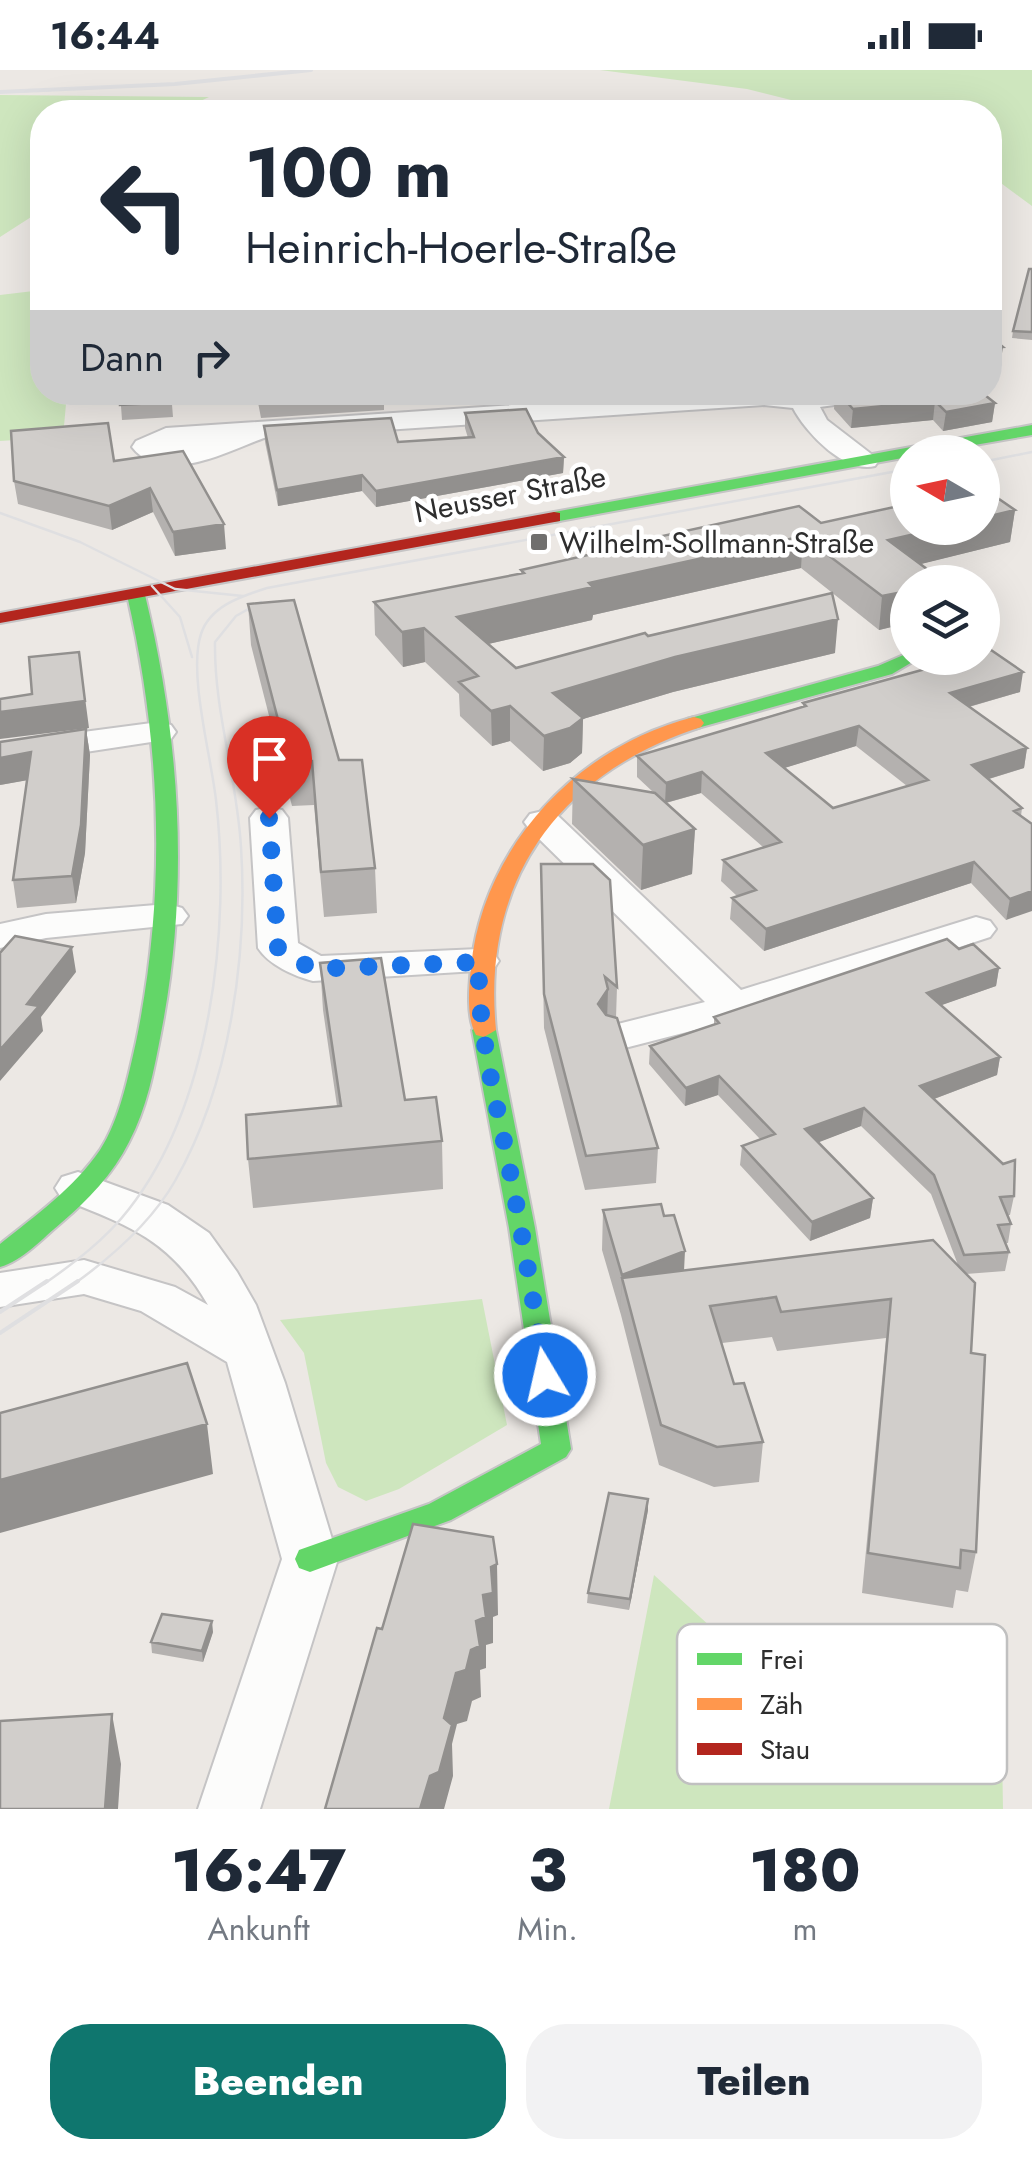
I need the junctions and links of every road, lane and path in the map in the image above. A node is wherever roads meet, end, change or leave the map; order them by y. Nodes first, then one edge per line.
1 (634, 405) edge
2 (806, 405) edge
3 (1032, 430) edge
4 (257, 431) dead end
5 (865, 460) junction
6 (136, 595) junction
7 (0, 618) edge
8 (890, 668) edge
9 (160, 732) junction
10 (0, 754) edge
11 (269, 818) dead end
12 (543, 822) junction
13 (168, 916) junction
14 (976, 929) dead end
15 (0, 936) edge
16 (479, 962) junction
17 (734, 1006) junction
18 (621, 1036) edge
19 (78, 1188) junction
20 (17, 1244) edge
21 (84, 1277) junction
22 (0, 1290) edge
23 (245, 1348) junction
24 (310, 1559) junction
25 (230, 1809) edge

1 - 4 street
2 - 5 street
3 - 5 street, Neusser Straße
5 - 6 street, Neusser Straße
6 - 7 street, Neusser Straße
6 - 9 street
8 - 12 street
9 - 10 street
9 - 13 street
11 - 16 street
12 - 16 street
12 - 17 street
13 - 15 street
13 - 19 street
14 - 17 street
16 - 24 street
17 - 18 street
19 - 20 street
19 - 23 street
20 - 21 street
21 - 22 street
21 - 23 street
23 - 24 street
24 - 25 street

